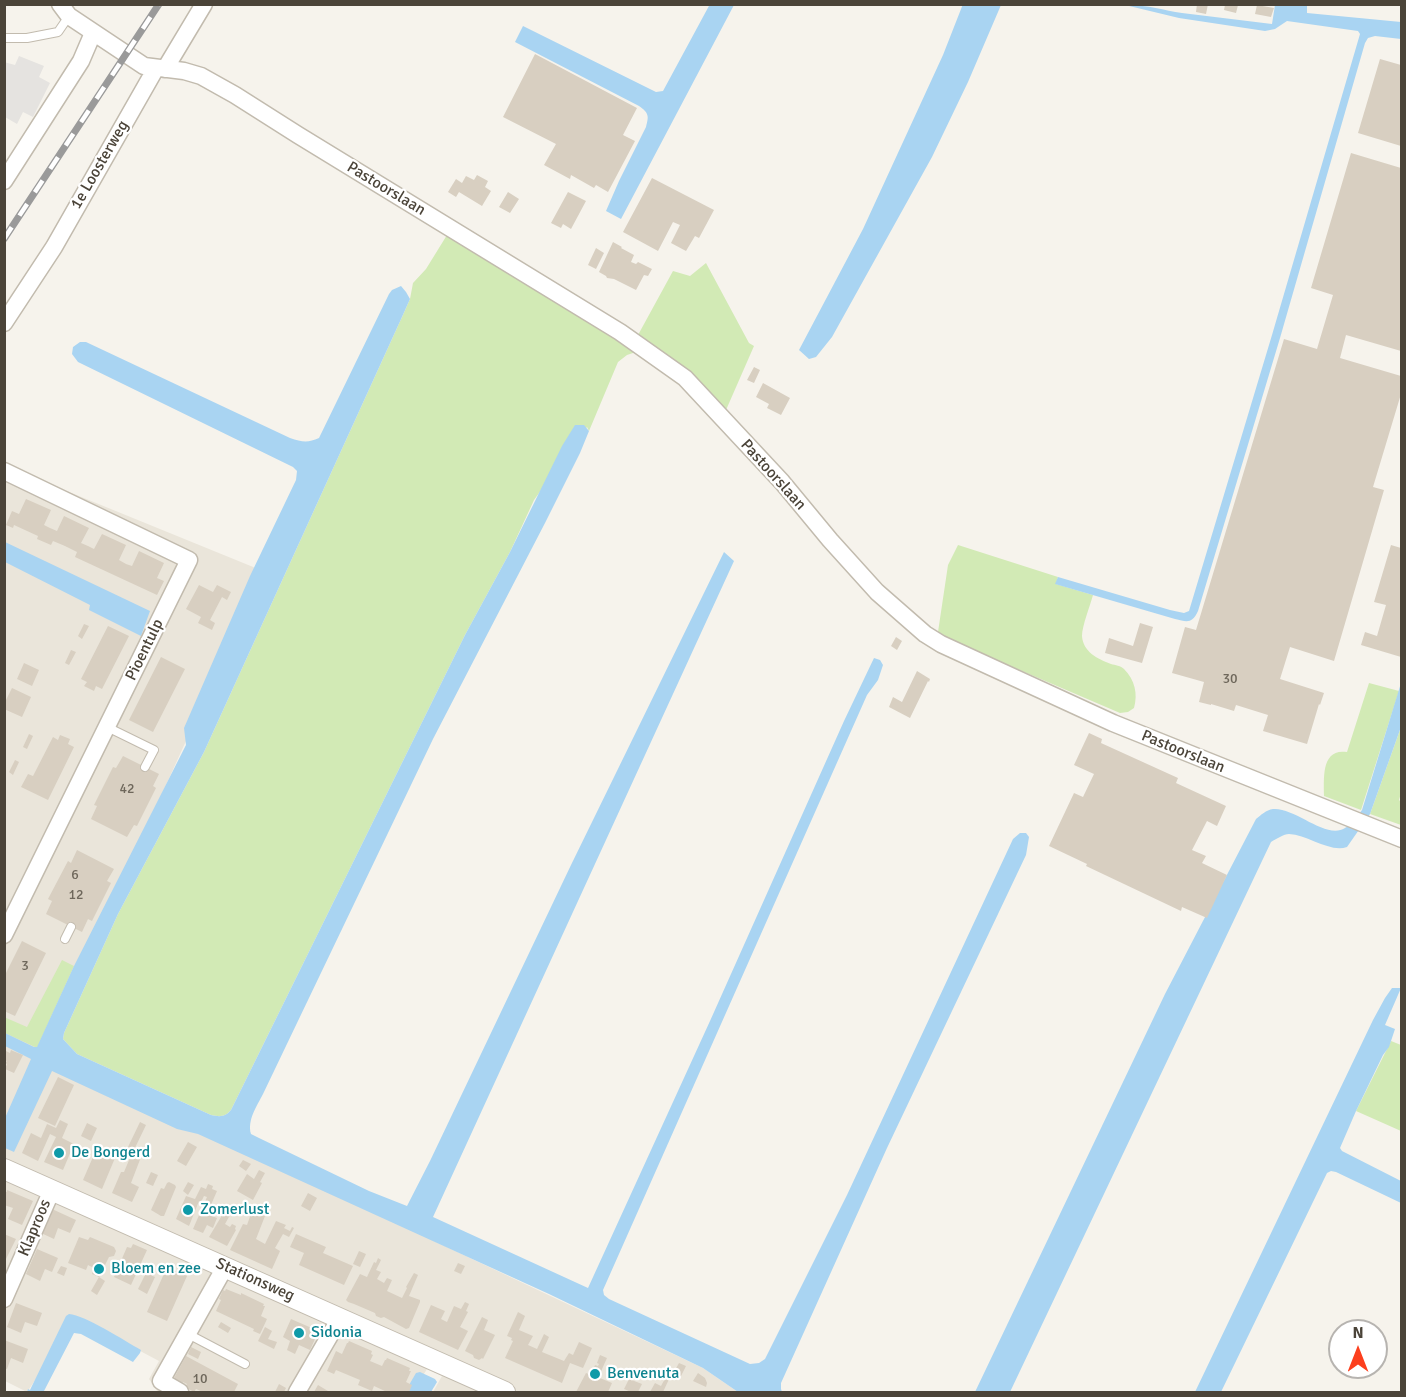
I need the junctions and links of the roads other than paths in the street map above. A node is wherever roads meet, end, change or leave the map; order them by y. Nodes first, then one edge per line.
1 (204, 4) edge
2 (65, 10) edge
3 (93, 33) junction
4 (4, 38) edge
5 (160, 69) junction
6 (4, 181) edge
7 (4, 323) edge
8 (4, 471) edge
9 (106, 727) junction
10 (145, 767) dead end
11 (1401, 839) edge
12 (9, 912) edge
13 (71, 927) dead end
14 (4, 935) edge
15 (65, 939) dead end
16 (4, 1169) edge
17 (52, 1190) junction
18 (225, 1267) junction
19 (4, 1299) edge
20 (340, 1318) junction
21 (188, 1334) junction
22 (245, 1364) dead end
23 (180, 1392) edge
24 (297, 1392) edge
25 (505, 1392) edge

1 - 5 street
2 - 3 street
2 - 4 lane
3 - 5 street
3 - 6 street
5 - 7 street, 1e Loosterweg
5 - 11 street, Pastoorslaan
8 - 9 street, Pioentulp
9 - 10 lane
9 - 12 street, Pioentulp
12 - 14 street, Pioentulp
13 - 15 lane
16 - 17 street, Stationsweg
17 - 18 street, Stationsweg
17 - 19 street, Klaproos
18 - 20 street, Stationsweg
18 - 21 street
20 - 24 street
20 - 25 street, Stationsweg
21 - 22 lane
21 - 23 street

